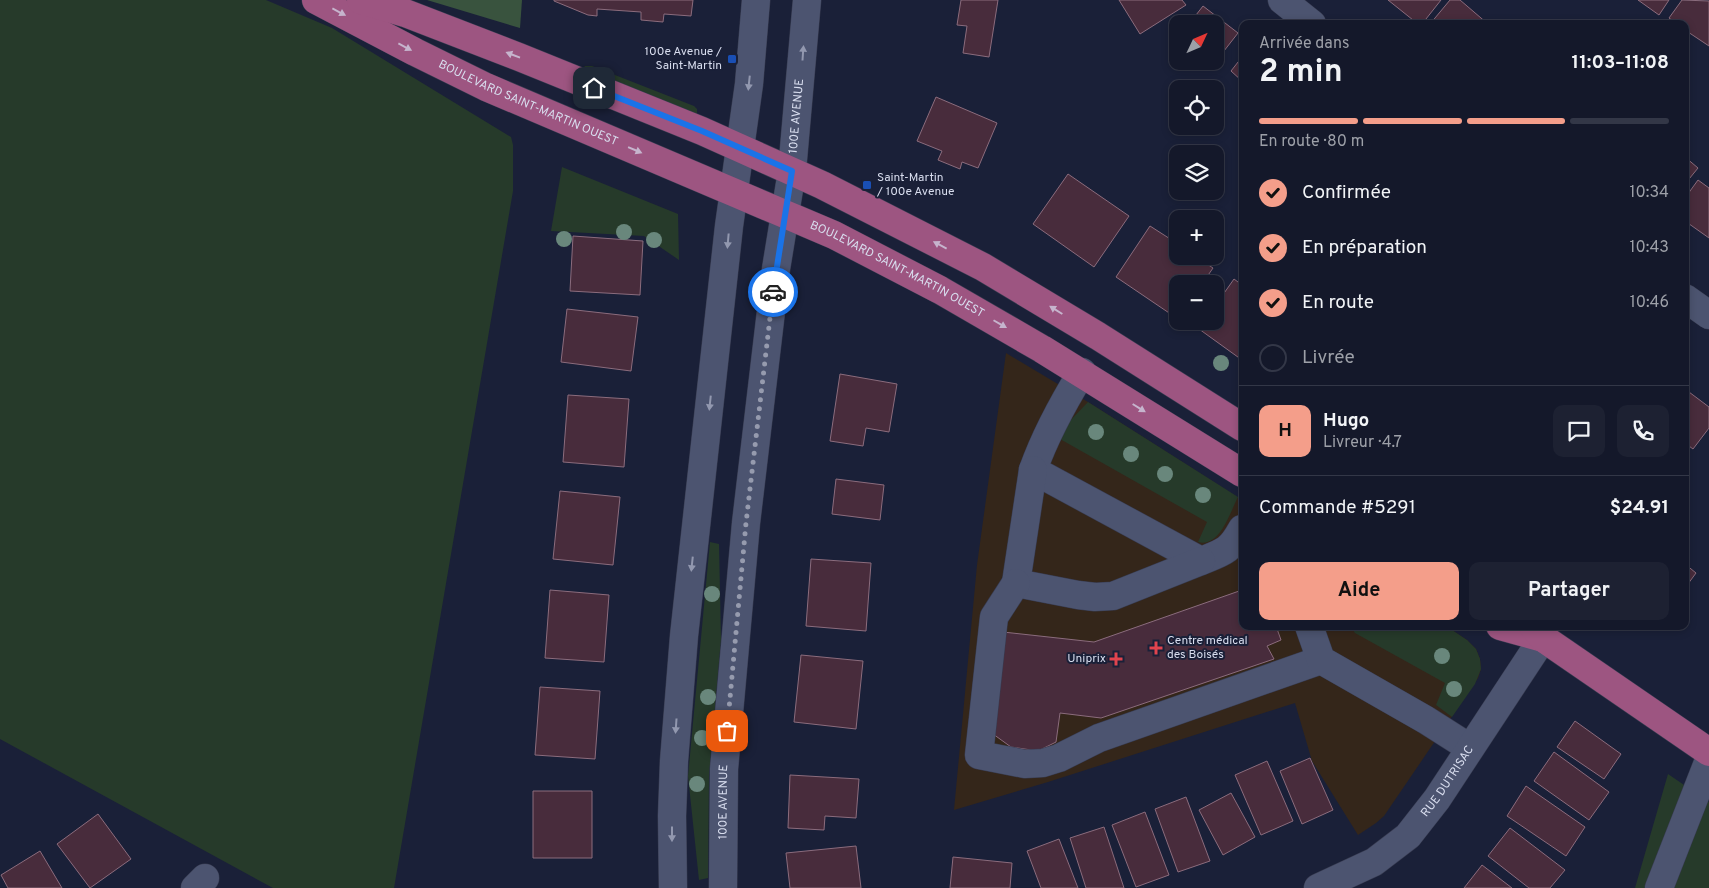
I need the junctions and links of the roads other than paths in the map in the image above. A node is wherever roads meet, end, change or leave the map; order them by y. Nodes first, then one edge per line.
1 (316, 0) edge
2 (361, 0) edge
3 (756, 0) edge
4 (807, 0) edge
5 (1282, 0) edge
6 (1307, 20) edge
7 (741, 148) junction
8 (792, 171) junction
9 (734, 193) junction
10 (785, 214) junction
11 (1689, 301) edge
12 (1709, 315) edge
13 (1082, 372) junction
14 (1239, 426) edge
15 (1033, 470) junction
16 (1239, 470) edge
17 (1238, 543) edge
18 (1201, 561) junction
19 (1016, 582) junction
20 (1310, 630) edge
21 (1525, 630) edge
22 (1538, 632) edge
23 (1321, 660) junction
24 (1470, 748) junction
25 (1709, 752) edge
26 (1709, 760) edge
27 (672, 888) edge
28 (723, 888) edge
29 (1318, 888) edge
30 (1659, 888) edge

1 -> 9 main road, BOULEVARD SAINT-MARTIN OUEST
7 -> 2 main road
3 -> 7 street
8 -> 4 street, 100E AVENUE
5 - 6 street
7 - 8 main road
7 - 9 street
8 - 10 street, 100E AVENUE
14 -> 8 main road
9 - 10 main road, BOULEVARD SAINT-MARTIN OUEST
9 -> 27 street
10 -> 13 main road, BOULEVARD SAINT-MARTIN OUEST
10 - 28 street, 100E AVENUE
11 - 12 street
13 - 15 street
13 -> 16 main road, BOULEVARD SAINT-MARTIN OUEST
15 - 18 street
15 - 19 street
17 - 18 street
18 - 19 street
19 - 23 street
20 - 23 street
21 - 22 main road
22 - 24 street, RUE DUTRISAC
22 - 25 main road
23 - 24 street
24 - 29 street, RUE DUTRISAC
26 - 30 street

